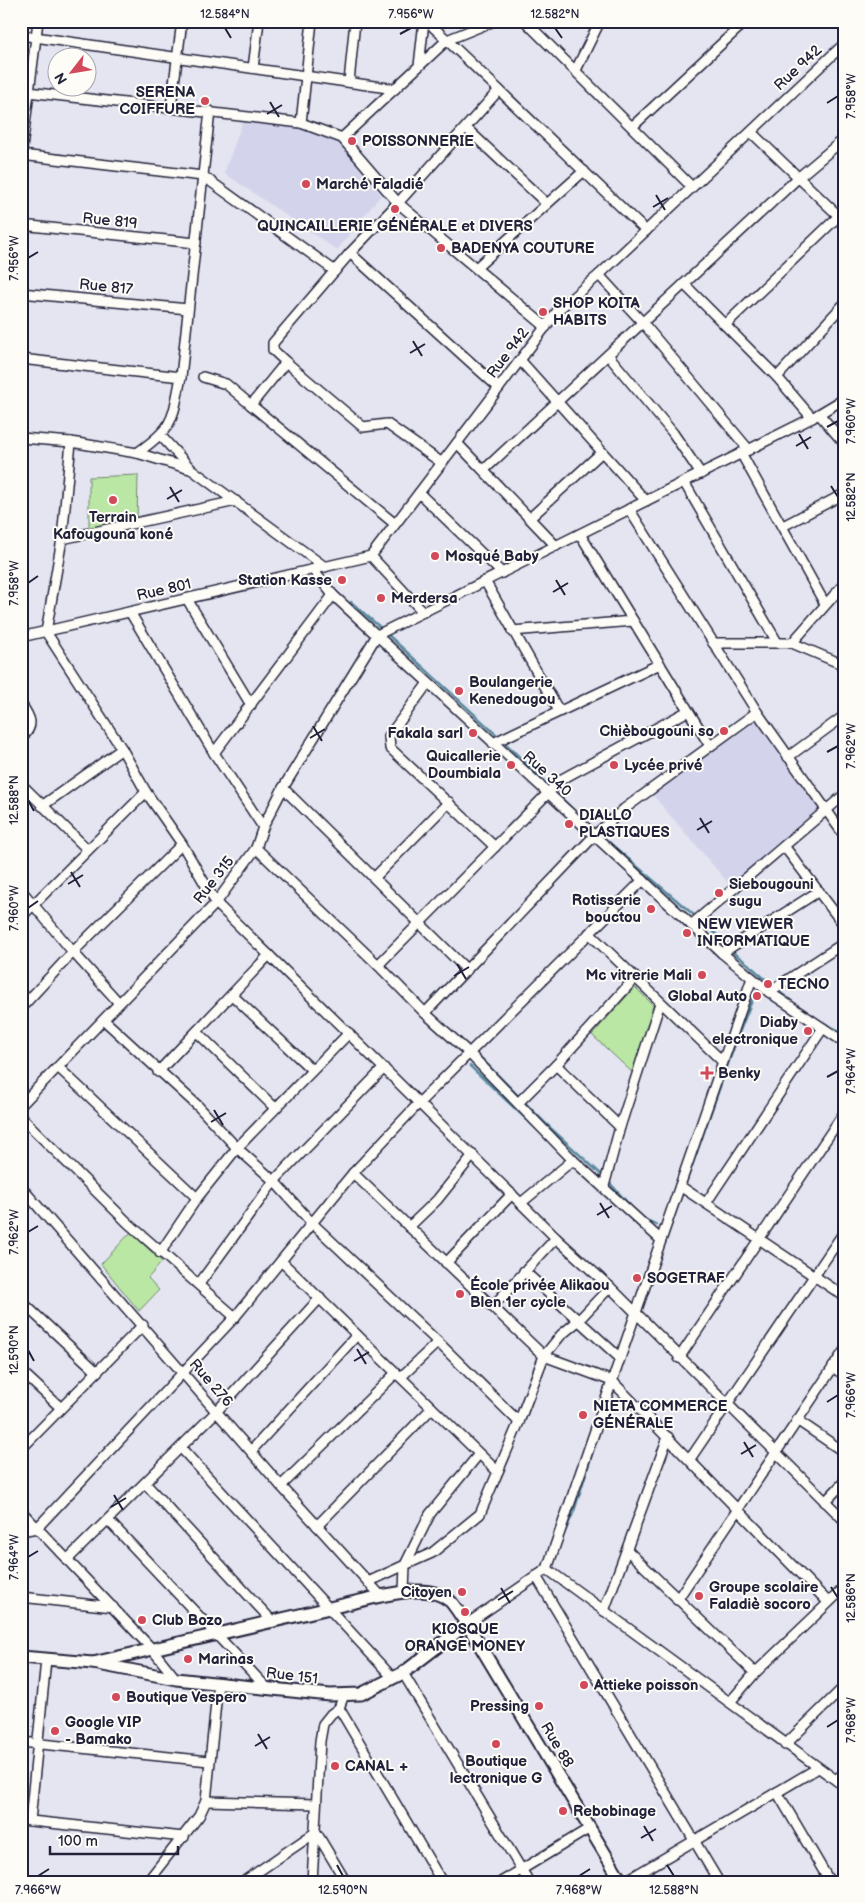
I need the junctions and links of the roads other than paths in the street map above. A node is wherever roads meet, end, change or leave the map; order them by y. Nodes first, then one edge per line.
1 (38, 21) edge
2 (182, 21) edge
3 (259, 21) edge
4 (312, 21) edge
5 (355, 21) edge
6 (426, 21) edge
7 (494, 21) edge
8 (526, 21) edge
9 (600, 21) edge
10 (746, 21) edge
11 (21, 35) edge
12 (36, 37) junction
13 (447, 40) junction
14 (844, 44) edge
15 (177, 57) junction
16 (419, 66) junction
17 (253, 68) junction
18 (576, 70) junction
19 (306, 76) junction
20 (348, 82) junction
21 (395, 89) junction
22 (499, 90) junction
23 (28, 92) junction
24 (172, 106) junction
25 (210, 111) junction
26 (302, 123) junction
27 (632, 126) junction
28 (466, 128) junction
29 (751, 132) junction
30 (342, 138) junction
31 (844, 139) edge
32 (21, 155) edge
33 (584, 171) junction
34 (203, 176) junction
35 (799, 177) junction
36 (692, 187) junction
37 (398, 203) junction
38 (547, 204) junction
39 (842, 216) edge
40 (21, 225) edge
41 (646, 231) junction
42 (196, 243) junction
43 (350, 253) junction
44 (476, 268) junction
45 (335, 271) junction
46 (599, 276) junction
47 (684, 284) junction
48 (21, 293) edge
49 (844, 304) edge
50 (188, 310) junction
51 (642, 323) junction
52 (725, 325) junction
53 (546, 327) junction
54 (608, 355) junction
55 (21, 359) edge
56 (520, 360) junction
57 (286, 362) junction
58 (181, 377) junction
59 (203, 377) dead end
60 (777, 377) junction
61 (499, 388) junction
62 (844, 399) edge
63 (558, 402) junction
64 (251, 404) junction
65 (816, 416) junction
66 (161, 436) junction
67 (21, 438) edge
68 (71, 442) junction
69 (457, 443) junction
70 (844, 443) edge
71 (136, 452) junction
72 (602, 452) junction
73 (745, 452) junction
74 (442, 463) junction
75 (191, 469) junction
76 (485, 469) junction
77 (701, 474) junction
78 (684, 482) junction
79 (419, 493) junction
80 (844, 494) edge
81 (236, 501) junction
82 (646, 501) junction
83 (630, 509) junction
84 (530, 518) junction
85 (396, 524) junction
86 (783, 526) junction
87 (580, 534) junction
88 (62, 539) junction
89 (556, 546) junction
90 (371, 556) junction
91 (325, 567) junction
92 (312, 570) junction
93 (502, 573) junction
94 (485, 581) junction
95 (844, 584) edge
96 (333, 594) junction
97 (186, 599) junction
98 (825, 604) junction
99 (130, 612) junction
100 (423, 612) junction
101 (633, 621) junction
102 (512, 631) junction
103 (46, 632) junction
104 (377, 635) junction
105 (21, 637) edge
106 (777, 642) junction
107 (714, 643) junction
108 (792, 643) junction
109 (660, 664) junction
110 (844, 665) edge
111 (428, 683) junction
112 (21, 704) edge
113 (251, 705) junction
114 (559, 711) junction
115 (688, 711) junction
116 (757, 712) junction
117 (844, 716) edge
118 (21, 738) edge
119 (493, 743) junction
120 (710, 746) junction
121 (122, 749) junction
122 (214, 753) junction
123 (788, 757) junction
124 (21, 784) edge
125 (283, 788) junction
126 (146, 792) junction
127 (548, 794) junction
128 (844, 795) edge
129 (448, 802) junction
130 (42, 806) junction
131 (826, 811) junction
132 (262, 826) junction
133 (595, 836) junction
134 (844, 836) edge
135 (182, 844) junction
136 (784, 846) junction
137 (495, 847) junction
138 (256, 848) junction
139 (87, 849) junction
140 (376, 877) junction
141 (643, 880) junction
142 (21, 890) edge
143 (819, 891) junction
144 (216, 902) junction
145 (33, 904) junction
146 (21, 917) edge
147 (420, 922) junction
148 (691, 925) junction
149 (844, 925) edge
150 (589, 933) junction
151 (844, 943) edge
152 (73, 952) junction
153 (722, 953) junction
154 (270, 955) junction
155 (378, 965) junction
156 (467, 970) junction
157 (635, 978) junction
158 (752, 978) junction
159 (769, 992) junction
160 (232, 995) junction
161 (119, 1003) junction
162 (660, 1003) junction
163 (21, 1008) edge
164 (425, 1013) junction
165 (105, 1021) junction
166 (823, 1028) junction
167 (844, 1030) edge
168 (197, 1032) junction
169 (349, 1033) junction
170 (840, 1040) edge
171 (468, 1052) junction
172 (723, 1062) junction
173 (556, 1065) junction
174 (59, 1068) junction
175 (384, 1068) junction
176 (312, 1070) junction
177 (158, 1072) junction
178 (419, 1103) junction
179 (518, 1103) junction
180 (21, 1105) edge
181 (276, 1108) junction
182 (844, 1113) edge
183 (21, 1117) edge
184 (620, 1128) junction
185 (237, 1148) junction
186 (473, 1155) junction
187 (573, 1160) junction
188 (353, 1173) junction
189 (274, 1181) junction
190 (604, 1186) junction
191 (680, 1186) junction
192 (21, 1187) edge
193 (512, 1194) junction
194 (28, 1196) junction
195 (197, 1198) junction
196 (21, 1203) edge
197 (522, 1203) junction
198 (706, 1203) junction
199 (311, 1222) junction
200 (409, 1227) junction
201 (844, 1232) edge
202 (556, 1238) junction
203 (759, 1239) junction
204 (661, 1240) junction
205 (160, 1253) junction
206 (280, 1261) junction
207 (446, 1263) junction
208 (524, 1271) junction
209 (814, 1276) junction
210 (200, 1284) junction
211 (610, 1287) junction
212 (844, 1296) edge
213 (320, 1298) junction
214 (21, 1301) edge
215 (493, 1306) junction
216 (635, 1314) junction
217 (235, 1317) junction
218 (578, 1321) junction
219 (143, 1325) junction
220 (357, 1335) junction
221 (438, 1342) junction
222 (844, 1351) edge
223 (544, 1356) junction
224 (620, 1358) junction
225 (679, 1358) junction
226 (833, 1367) junction
227 (21, 1371) edge
228 (97, 1372) junction
229 (184, 1372) junction
230 (844, 1374) edge
231 (398, 1375) junction
232 (612, 1380) junction
233 (727, 1405) junction
234 (61, 1408) junction
235 (432, 1408) junction
236 (217, 1410) junction
237 (797, 1420) junction
238 (519, 1422) junction
239 (668, 1437) junction
240 (182, 1448) junction
241 (21, 1449) edge
242 (252, 1450) junction
243 (775, 1452) junction
244 (844, 1452) edge
245 (479, 1454) junction
246 (690, 1459) junction
247 (497, 1471) junction
248 (844, 1482) edge
249 (145, 1483) junction
250 (281, 1486) junction
251 (825, 1502) junction
252 (737, 1510) junction
253 (21, 1511) edge
254 (108, 1520) junction
255 (844, 1520) edge
256 (317, 1526) junction
257 (36, 1528) junction
258 (21, 1531) edge
259 (627, 1550) junction
260 (67, 1560) junction
261 (404, 1565) junction
262 (547, 1569) junction
263 (536, 1576) junction
264 (368, 1582) junction
265 (844, 1588) edge
266 (404, 1592) junction
267 (381, 1596) junction
268 (21, 1597) edge
269 (677, 1600) junction
270 (828, 1602) junction
271 (113, 1607) junction
272 (332, 1609) junction
273 (604, 1610) junction
274 (273, 1622) junction
275 (467, 1624) junction
276 (216, 1635) junction
277 (152, 1650) junction
278 (21, 1657) edge
279 (46, 1660) junction
280 (93, 1663) junction
281 (755, 1673) junction
282 (398, 1675) junction
283 (176, 1678) junction
284 (218, 1683) junction
285 (844, 1687) edge
286 (268, 1688) junction
287 (344, 1695) junction
288 (730, 1702) junction
289 (339, 1708) junction
290 (21, 1742) edge
291 (38, 1744) junction
292 (785, 1745) junction
293 (210, 1761) junction
294 (818, 1768) junction
295 (844, 1773) edge
296 (836, 1780) junction
297 (844, 1786) edge
298 (777, 1792) junction
299 (206, 1801) junction
300 (316, 1804) junction
301 (25, 1820) edge
302 (590, 1828) junction
303 (316, 1832) junction
304 (184, 1836) junction
305 (694, 1840) junction
306 (521, 1869) junction
307 (147, 1882) edge
308 (244, 1882) edge
309 (312, 1882) edge
310 (346, 1882) edge
311 (442, 1882) edge
312 (501, 1882) edge
313 (529, 1882) edge
314 (623, 1882) edge
315 (720, 1882) edge
316 (830, 1882) edge

1 - 12 street
2 - 15 street
3 - 17 street
4 - 19 street
5 - 20 street
6 - 13 street
6 - 16 street
7 - 13 street
8 - 18 street
9 - 18 street
10 - 27 street
11 - 12 street
12 - 15 street
12 - 23 street
13 - 16 street
13 - 22 street
14 - 29 street, Rue 942
15 - 17 street
15 - 24 street
16 - 21 street
17 - 19 street
18 - 27 street
19 - 20 street
19 - 26 street
20 - 21 street
21 - 30 street
22 - 28 street
22 - 33 street
23 - 24 street
23 - 32 street
24 - 25 street
25 - 26 street
25 - 34 street
26 - 30 street
27 - 36 street
28 - 37 street
28 - 38 street
29 - 35 street
29 - 36 street, Rue 942
30 - 37 street
31 - 35 street
32 - 34 street
33 - 38 street
33 - 41 street
34 - 42 street
34 - 45 street
35 - 39 street
35 - 47 street
36 - 41 street, Rue 942
37 - 43 street
37 - 44 street
38 - 44 street
39 - 52 street
40 - 42 street, Rue 819
41 - 46 street, Rue 942
42 - 50 street
43 - 45 street
43 - 61 street
44 - 53 street
45 - 57 street
46 - 51 street
46 - 53 street, Rue 942
47 - 51 street
47 - 52 street
48 - 50 street, Rue 817
49 - 60 street
50 - 58 street
51 - 54 street
51 - 73 street
52 - 60 street
53 - 56 street, Rue 942
54 - 63 street
54 - 77 street
55 - 58 street
56 - 61 street, Rue 942
56 - 63 street
57 - 64 street
57 - 74 street
58 - 66 street
59 - 64 street
60 - 65 street
61 - 69 street, Rue 942
62 - 65 street
63 - 72 street
63 - 76 street
64 - 85 street
65 - 70 street
65 - 73 street
66 - 71 street
66 - 75 street
67 - 68 street
68 - 71 street
68 - 88 street
69 - 74 street, Rue 942
69 - 76 street
71 - 75 street
72 - 82 street
72 - 84 street
73 - 77 street
73 - 86 street
74 - 79 street, Rue 942
75 - 81 street
76 - 84 street
77 - 78 street
78 - 82 street
78 - 106 street
79 - 85 street, Rue 942
79 - 93 street
80 - 86 street
81 - 88 street
81 - 91 street
82 - 83 street
83 - 87 street
83 - 107 street
84 - 89 street
85 - 90 street, Rue 942
86 - 98 street
87 - 89 street
87 - 101 street
88 - 103 street
89 - 93 street
90 - 91 street, Rue 801
90 - 100 street
91 - 92 street, Rue 801
92 - 96 street, Rue 340
92 - 97 street, Rue 801
93 - 94 street
94 - 100 street
94 - 102 street
95 - 98 street
96 - 104 street, Rue 340
96 - 113 street
97 - 99 street, Rue 801
97 - 113 street
98 - 108 street
99 - 103 street, Rue 801
99 - 122 street
100 - 104 street
101 - 102 street
101 - 109 street
102 - 114 street
103 - 105 street, Rue 801
103 - 121 street
104 - 111 street, Rue 340
104 - 125 street, Rue 315
106 - 107 street
106 - 108 street
107 - 116 street
108 - 110 street
109 - 114 street
109 - 115 street
111 - 119 street, Rue 340
111 - 129 street
112 - 118 street
113 - 122 street
114 - 119 street
115 - 120 street
115 - 127 street
116 - 120 street
116 - 123 street
117 - 123 street
119 - 127 street, Rue 340
120 - 133 street
121 - 126 street
121 - 130 street
122 - 132 street
123 - 131 street
124 - 130 street
125 - 132 street, Rue 315
125 - 140 street
126 - 135 street
126 - 139 street
127 - 133 street, Rue 340
127 - 137 street
128 - 131 street
129 - 137 street
129 - 140 street
130 - 139 street
131 - 134 street
131 - 136 street
132 - 138 street, Rue 315
133 - 141 street, Rue 340
133 - 156 street
135 - 144 street
135 - 152 street
136 - 143 street
136 - 148 street
137 - 147 street
138 - 144 street, Rue 315
138 - 155 street
139 - 145 street
140 - 147 street
141 - 148 street, Rue 340
141 - 150 street
142 - 145 street
143 - 149 street
143 - 153 street
144 - 154 street
144 - 161 street, Rue 315
145 - 146 street
145 - 152 street
147 - 155 street
147 - 156 street
148 - 153 street, Rue 340
150 - 157 street
150 - 171 street
151 - 159 street
152 - 161 street
152 - 163 street
153 - 158 street, Rue 340
154 - 160 street
154 - 169 street
155 - 164 street
156 - 164 street
157 - 162 street
157 - 173 street
158 - 159 street, Rue 340
158 - 172 street
159 - 166 street, Rue 340
160 - 168 street
160 - 176 street
161 - 165 street, Rue 315
162 - 172 street
162 - 184 street
164 - 171 street
165 - 174 street, Rue 315
165 - 177 street
166 - 170 street, Rue 340
166 - 198 street
167 - 170 street
168 - 177 street
168 - 181 street
169 - 175 street
169 - 176 street
171 - 178 street
171 - 179 street
172 - 191 street
173 - 179 street
173 - 184 street
174 - 180 street, Rue 315
174 - 195 street
175 - 178 street
175 - 189 street
176 - 181 street
177 - 185 street
178 - 186 street
178 - 188 street
179 - 187 street
181 - 185 street
182 - 203 street
183 - 205 street
184 - 190 street
185 - 189 street
185 - 195 street
186 - 193 street
186 - 200 street
187 - 190 street
187 - 197 street
188 - 199 street
188 - 200 street
189 - 199 street
189 - 210 street
190 - 204 street
191 - 198 street
191 - 204 street
192 - 194 street, Rue 276
193 - 197 street
193 - 207 street
194 - 196 street
194 - 219 street, Rue 276
195 - 205 street
197 - 202 street
198 - 203 street
199 - 206 street
199 - 221 street
200 - 207 street
201 - 209 street
202 - 208 street
202 - 211 street
203 - 209 street
203 - 225 street
204 - 216 street
205 - 210 street
206 - 213 street
206 - 217 street
207 - 215 street
208 - 215 street
208 - 218 street
209 - 212 street
209 - 233 street
210 - 217 street
211 - 216 street
211 - 218 street
213 - 220 street
213 - 236 street
214 - 228 street
215 - 223 street
216 - 224 street
216 - 225 street
217 - 229 street
218 - 223 street
218 - 224 street
219 - 228 street
219 - 229 street, Rue 276
220 - 231 street
220 - 242 street
221 - 231 street
221 - 238 street
222 - 226 street
223 - 232 street
223 - 238 street
224 - 232 street
225 - 233 street
226 - 230 street
226 - 237 street
227 - 234 street
228 - 234 street
229 - 236 street, Rue 276
229 - 257 street
231 - 235 street
231 - 250 street
232 - 239 street
232 - 262 street
233 - 243 street
233 - 246 street
234 - 241 street
235 - 245 street
235 - 256 street
236 - 240 street
236 - 242 street, Rue 276
237 - 243 street
237 - 244 street
238 - 247 street
239 - 246 street
239 - 259 street
240 - 249 street
240 - 272 street
242 - 250 street, Rue 276
243 - 251 street
243 - 252 street
245 - 247 street
245 - 261 street
246 - 252 street
247 - 261 street
248 - 251 street
249 - 254 street
249 - 274 street
250 - 256 street, Rue 276
251 - 255 street
252 - 269 street
252 - 270 street
253 - 257 street
254 - 260 street
254 - 276 street
256 - 264 street, Rue 276
257 - 258 street
257 - 260 street
259 - 269 street
259 - 273 street
260 - 271 street
261 - 264 street
261 - 266 street
262 - 263 street
262 - 273 street
263 - 275 street
263 - 305 street
264 - 267 street, Rue 276
265 - 270 street
266 - 267 main road, Rue 88
266 - 275 main road, Rue 88
267 - 272 main road, Rue 88
268 - 271 street
269 - 281 street
270 - 281 street
271 - 277 street
272 - 274 main road, Rue 88
272 - 282 street
273 - 288 street
274 - 276 main road, Rue 88
275 - 282 main road, Rue 151
275 - 302 main road, Rue 88
276 - 277 main road, Rue 88
276 - 286 street
277 - 280 main road, Rue 88
277 - 283 street
278 - 279 main road
279 - 280 main road
279 - 291 street
280 - 283 main road, Rue 151
281 - 288 street
282 - 287 main road, Rue 151
282 - 306 street
283 - 284 main road, Rue 151
284 - 286 main road, Rue 151
284 - 293 street
285 - 292 street
286 - 287 main road, Rue 151
287 - 289 street
288 - 292 street
289 - 300 street
289 - 311 street
290 - 291 street
291 - 293 street
291 - 301 street
292 - 294 street
293 - 299 street
294 - 296 street
294 - 298 street
295 - 296 street
296 - 297 street
298 - 305 street
298 - 316 street
299 - 300 street
299 - 304 street
300 - 303 street
301 - 304 street
302 - 306 street
302 - 314 main road, Rue 88
303 - 308 street
303 - 309 street
303 - 310 street
304 - 307 street
305 - 314 street
305 - 315 street
306 - 312 street
306 - 313 street

